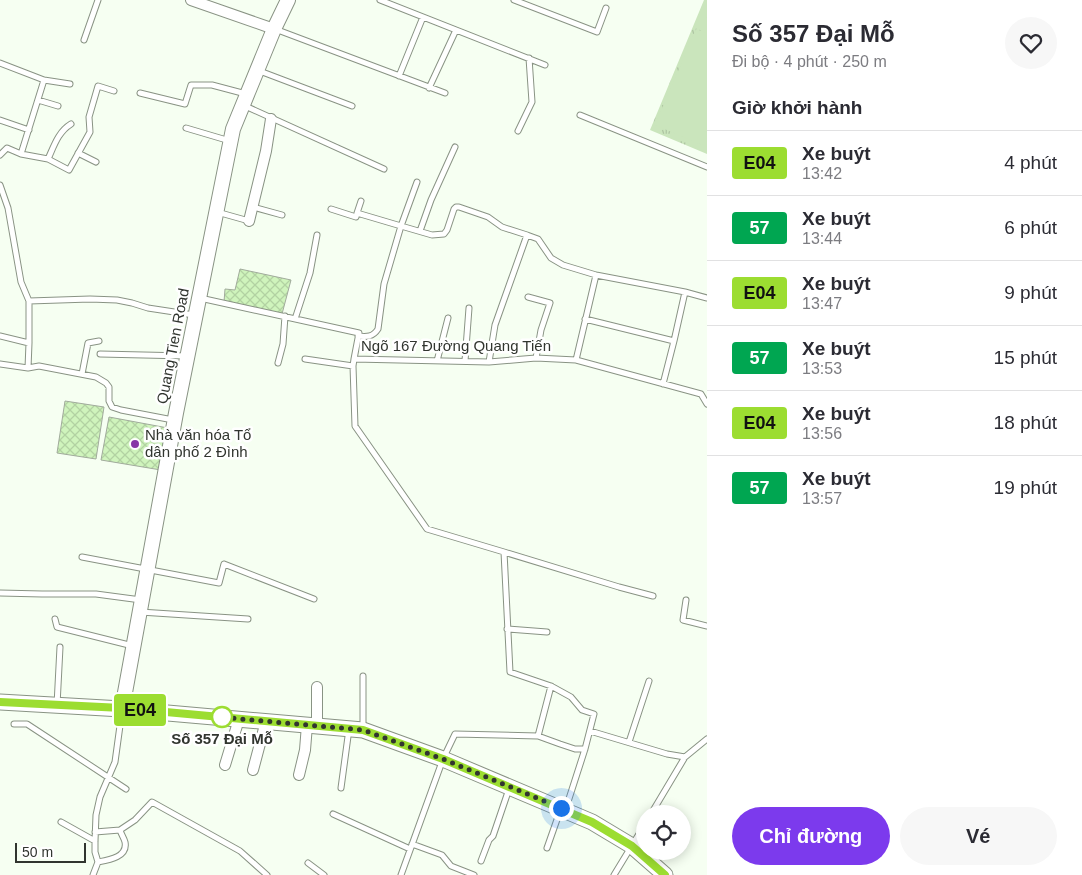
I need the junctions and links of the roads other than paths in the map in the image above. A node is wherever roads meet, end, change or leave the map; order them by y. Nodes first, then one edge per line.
1 (98, 0) edge
2 (191, 0) edge
3 (288, 0) edge
4 (380, 0) edge
5 (514, 0) edge
6 (606, 8) dead end
7 (423, 17) junction
8 (274, 29) junction
9 (456, 30) junction
10 (84, 40) dead end
11 (529, 58) junction
12 (0, 64) edge
13 (545, 65) dead end
14 (257, 70) junction
15 (399, 76) junction
16 (44, 80) junction
17 (70, 84) dead end
18 (429, 88) junction
19 (114, 91) dead end
20 (140, 93) dead end
21 (445, 93) dead end
22 (38, 100) junction
23 (244, 100) junction
24 (58, 106) dead end
25 (352, 106) dead end
26 (580, 115) dead end
27 (271, 119) junction
28 (0, 120) edge
29 (71, 124) dead end
30 (186, 128) dead end
31 (29, 130) junction
32 (518, 131) dead end
33 (231, 141) junction
34 (455, 147) dead end
35 (78, 153) junction
36 (21, 154) junction
37 (0, 155) edge
38 (48, 159) junction
39 (96, 162) dead end
40 (707, 167) edge
41 (384, 169) dead end
42 (418, 182) dead end
43 (0, 185) edge
44 (361, 201) dead end
45 (253, 207) junction
46 (331, 209) dead end
47 (216, 212) junction
48 (357, 213) junction
49 (282, 215) dead end
50 (249, 221) joint
51 (402, 226) junction
52 (420, 231) junction
53 (317, 235) dead end
54 (527, 235) junction
55 (596, 275) junction
56 (685, 292) junction
57 (528, 297) dead end
58 (199, 298) junction
59 (707, 298) edge
60 (29, 301) junction
61 (469, 308) dead end
62 (195, 316) junction
63 (285, 316) junction
64 (448, 318) dead end
65 (295, 319) junction
66 (585, 319) junction
67 (0, 336) edge
68 (358, 336) junction
69 (674, 340) junction
70 (99, 341) dead end
71 (30, 343) junction
72 (100, 354) dead end
73 (187, 356) junction
74 (536, 358) junction
75 (305, 359) dead end
76 (354, 359) junction
77 (576, 360) junction
78 (437, 361) junction
79 (465, 361) junction
80 (489, 362) junction
81 (278, 363) dead end
82 (0, 364) edge
83 (353, 366) junction
84 (28, 368) junction
85 (82, 374) junction
86 (663, 384) junction
87 (109, 401) junction
88 (707, 404) edge
89 (103, 405) dead end
90 (175, 420) junction
91 (504, 552) junction
92 (82, 557) dead end
93 (147, 569) junction
94 (0, 593) edge
95 (653, 596) dead end
96 (314, 599) dead end
97 (686, 600) dead end
98 (141, 606) junction
99 (55, 618) dead end
100 (248, 619) dead end
101 (707, 626) edge
102 (507, 629) junction
103 (547, 632) dead end
104 (134, 646) junction
105 (60, 647) dead end
106 (363, 676) dead end
107 (649, 681) dead end
108 (551, 686) junction
109 (317, 687) dead end
110 (0, 702) edge
111 (57, 705) junction
112 (122, 708) junction
113 (238, 719) junction
114 (266, 722) junction
115 (14, 724) dead end
116 (312, 726) junction
117 (356, 729) junction
118 (590, 731) junction
119 (538, 736) junction
120 (707, 739) edge
121 (629, 742) junction
122 (585, 749) junction
123 (685, 756) junction
124 (443, 759) junction
125 (225, 765) dead end
126 (253, 770) dead end
127 (299, 776) dead end
128 (108, 777) junction
129 (510, 786) junction
130 (342, 788) dead end
131 (126, 789) dead end
132 (656, 805) edge
133 (563, 809) junction
134 (332, 814) dead end
135 (61, 822) dead end
136 (120, 830) junction
137 (95, 832) junction
138 (636, 839) edge
139 (95, 841) junction
140 (411, 846) junction
141 (632, 846) junction
142 (547, 848) dead end
143 (481, 861) dead end
144 (98, 862) junction
145 (308, 863) dead end
146 (93, 875) edge
147 (267, 875) edge
148 (324, 875) edge
149 (401, 875) edge
150 (474, 875) edge
151 (614, 875) edge
152 (665, 875) edge

1 - 10 lane
2 - 8 street
3 - 8 street, Quang Tien Road
4 - 7 lane
5 - 6 lane
7 - 9 lane
7 - 15 lane
8 - 14 street, Quang Tien Road
8 - 15 lane
9 - 11 lane
9 - 18 lane
11 - 13 lane
11 - 32 lane
12 - 16 lane
14 - 23 street, Quang Tien Road
14 - 25 lane
15 - 18 lane
16 - 17 lane
16 - 22 lane
18 - 21 lane
19 - 35 lane
20 - 23 lane
22 - 24 lane
22 - 31 lane
23 - 27 lane
23 - 33 street, Quang Tien Road
26 - 40 lane
27 - 41 lane
27 - 45 street
28 - 31 lane
29 - 38 lane
30 - 33 lane
31 - 36 lane
33 - 47 street, Quang Tien Road
34 - 52 lane
35 - 38 lane
35 - 39 lane
36 - 37 lane
36 - 38 lane
42 - 51 lane
43 - 60 lane
44 - 48 lane
45 - 49 lane
45 - 50 street
46 - 48 lane
47 - 50 lane
47 - 58 street, Quang Tien Road
48 - 51 lane
51 - 52 lane
51 - 68 lane
52 - 54 lane
53 - 65 lane
54 - 55 lane
54 - 80 lane
55 - 56 lane
55 - 66 lane
56 - 59 lane
56 - 69 lane
57 - 74 lane
58 - 62 street, Quang Tien Road
58 - 63 lane, Ngõ 167 Đường Quang Tiến
60 - 62 lane
60 - 71 lane
61 - 79 lane
62 - 73 street, Quang Tien Road
63 - 65 lane, Ngõ 167 Đường Quang Tiến
63 - 81 lane
64 - 78 lane
65 - 68 lane, Ngõ 167 Đường Quang Tiến
66 - 69 lane
66 - 77 lane
67 - 71 lane
68 - 76 lane, Ngõ 167 Đường Quang Tiến
69 - 86 lane
70 - 85 lane
71 - 84 lane
72 - 73 lane
73 - 90 street, Quang Tien Road
74 - 77 lane, Ngõ 167 Đường Quang Tiến
74 - 80 lane, Ngõ 167 Đường Quang Tiến
75 - 83 lane
76 - 78 lane, Ngõ 167 Đường Quang Tiến
76 - 83 lane
77 - 86 lane, Ngõ 167 Đường Quang Tiến
78 - 79 lane, Ngõ 167 Đường Quang Tiến
79 - 80 lane, Ngõ 167 Đường Quang Tiến
82 - 84 lane
83 - 91 lane
84 - 85 lane
85 - 87 lane
86 - 88 lane, Ngõ 167 Đường Quang Tiến
87 - 89 lane
87 - 90 lane
90 - 93 street, Quang Tien Road
91 - 95 lane
91 - 102 lane
92 - 93 lane
93 - 96 lane
93 - 98 street, Quang Tien Road
94 - 98 lane
97 - 101 lane
98 - 100 lane
98 - 104 street, Quang Tien Road
99 - 104 lane
102 - 103 lane
102 - 108 lane
104 - 112 street, Quang Tien Road
105 - 111 lane
106 - 117 lane
107 - 121 lane
108 - 118 lane
108 - 119 lane
109 - 116 street
110 - 111 main road
111 - 112 main road
112 - 113 main road
112 - 128 lane
113 - 114 main road
113 - 125 street
114 - 116 main road
114 - 126 street
115 - 128 lane
116 - 117 main road
116 - 127 street
117 - 124 main road
117 - 130 lane
118 - 121 lane
118 - 122 lane
119 - 122 lane
119 - 124 lane
120 - 123 lane
121 - 123 lane
122 - 133 lane
123 - 132 lane
124 - 129 main road
124 - 140 lane
128 - 131 lane
128 - 137 lane
129 - 133 main road
129 - 143 lane
133 - 141 main road
133 - 142 lane
134 - 140 lane
135 - 139 lane
136 - 137 lane
136 - 144 lane
136 - 147 lane
137 - 139 lane
138 - 141 lane
139 - 144 lane
140 - 149 lane
140 - 150 lane
141 - 151 lane
141 - 152 main road
144 - 146 lane
145 - 148 lane

